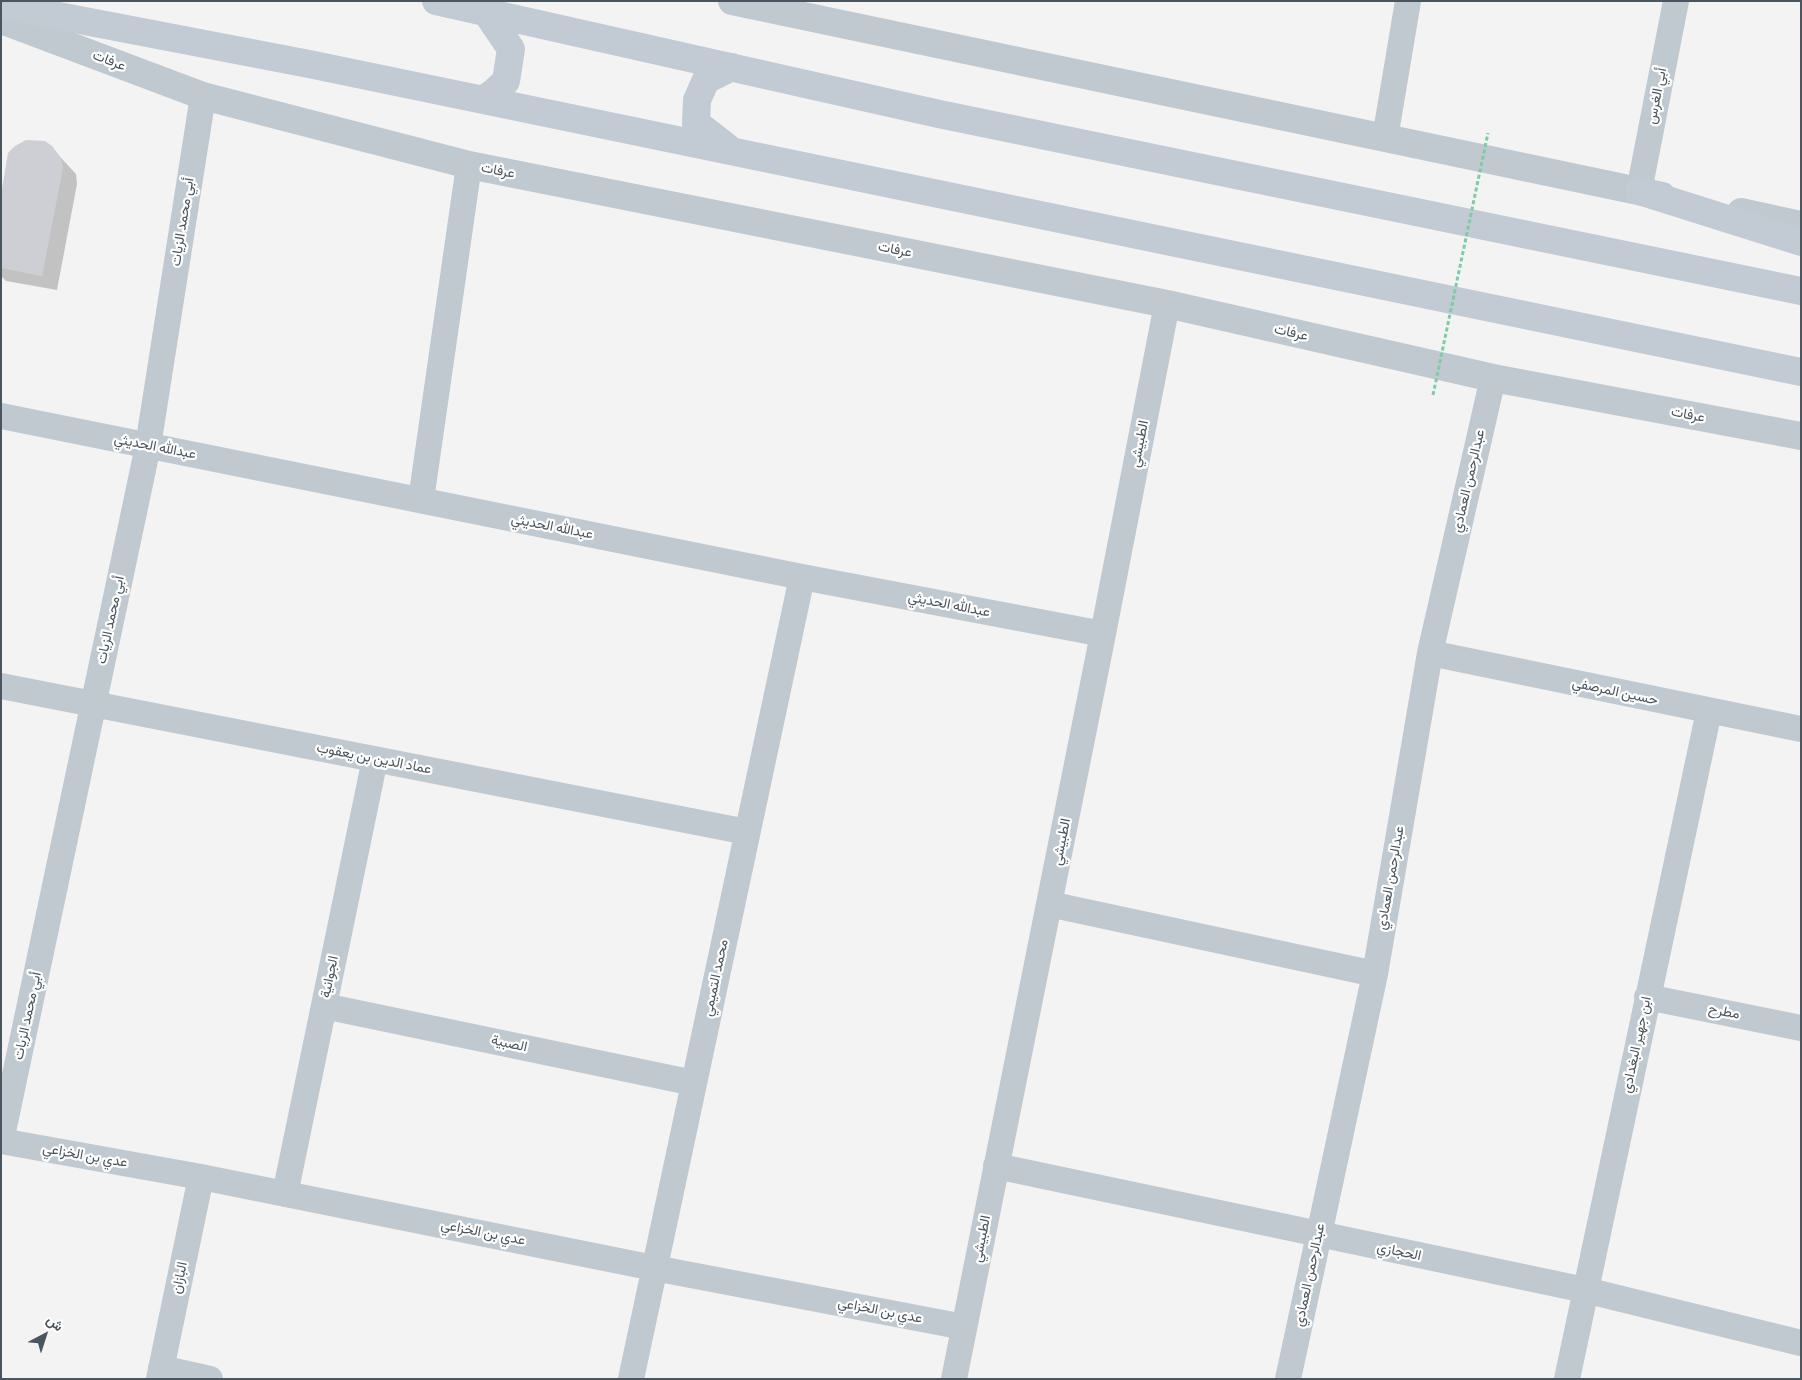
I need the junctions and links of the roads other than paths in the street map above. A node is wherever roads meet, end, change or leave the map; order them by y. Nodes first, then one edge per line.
1 (436, 1) edge
2 (732, 1) edge
3 (1408, 1) edge
4 (1676, 1) edge
5 (1, 5) edge
6 (486, 12) junction
7 (1, 20) edge
8 (732, 68) junction
9 (203, 96) junction
10 (483, 100) junction
11 (1385, 138) junction
12 (732, 151) junction
13 (470, 165) junction
14 (1639, 191) junction
15 (1801, 225) edge
16 (1801, 242) edge
17 (1801, 291) edge
18 (1167, 304) junction
19 (1801, 372) edge
20 (1493, 378) junction
21 (1, 416) edge
22 (1801, 436) edge
23 (148, 446) junction
24 (420, 500) junction
25 (802, 576) junction
26 (1103, 634) junction
27 (1430, 653) junction
28 (1, 686) edge
29 (94, 705) junction
30 (1709, 711) junction
31 (1801, 729) edge
32 (375, 759) junction
33 (747, 832) junction
34 (1049, 904) junction
35 (1375, 974) junction
36 (1647, 997) junction
37 (324, 1006) junction
38 (1801, 1028) edge
39 (694, 1083) junction
40 (1, 1141) edge
41 (996, 1166) junction
42 (201, 1177) junction
43 (285, 1194) junction
44 (1319, 1235) junction
45 (654, 1268) junction
46 (1585, 1290) junction
47 (964, 1326) junction
48 (1801, 1343) edge
49 (160, 1374) edge
50 (210, 1379) edge
51 (631, 1379) edge
52 (954, 1379) edge
53 (1288, 1379) edge
54 (1566, 1379) edge

1 - 6 main road
2 - 11 street
3 - 11 street
4 - 14 street, أبي الغرس
5 - 10 main road
6 - 8 main road
6 - 10 main road
7 - 9 street, عرفات
8 - 12 main road
8 - 17 main road
9 - 13 street, عرفات
9 - 23 street, أبي محمد الزيات
10 - 12 main road
11 - 14 street
12 - 19 main road
13 - 18 street, عرفات
13 - 24 street
14 - 15 street
14 - 16 main road
18 - 20 street, عرفات
18 - 26 street, الطبيشي
20 - 22 street, عرفات
20 - 27 street, عبدالرحمن العمادي
21 - 23 street, عبدالله الحديثي
23 - 24 street, عبدالله الحديثي
23 - 29 street, أبي محمد الزيات
24 - 25 street, عبدالله الحديثي
25 - 26 street, عبدالله الحديثي
25 - 33 street, محمد التميمي
26 - 34 street, الطبيشي
27 - 30 street, حسين المرصفي
27 - 35 street, عبدالرحمن العمادي
28 - 29 street, عماد الدين بن يعقوب
29 - 32 street, عماد الدين بن يعقوب
29 - 40 street, أبي محمد الزيات
30 - 31 street, حسين المرصفي
30 - 36 street, ابن جهير البغدادي
32 - 33 street, عماد الدين بن يعقوب
32 - 37 street, الجوانية
33 - 39 street, محمد التميمي
34 - 35 street
34 - 41 street, الطبيشي
35 - 44 street, عبدالرحمن العمادي
36 - 38 street, مطرح
36 - 46 street, ابن جهير البغدادي
37 - 39 street, الصبية
37 - 43 street, الجوانية
39 - 45 street, محمد التميمي
40 - 42 street, عدي بن الخزاعي
41 - 44 street, الحجازي
41 - 47 street, الطبيشي
42 - 43 street, عدي بن الخزاعي
42 - 49 street, البازان
43 - 45 street, عدي بن الخزاعي
44 - 46 street, الحجازي
44 - 53 street, عبدالرحمن العمادي
45 - 47 street, عدي بن الخزاعي
45 - 51 street, محمد التميمي
46 - 48 street, الحجازي
46 - 54 street, ابن جهير البغدادي
47 - 52 street, الطبيشي
49 - 50 street

